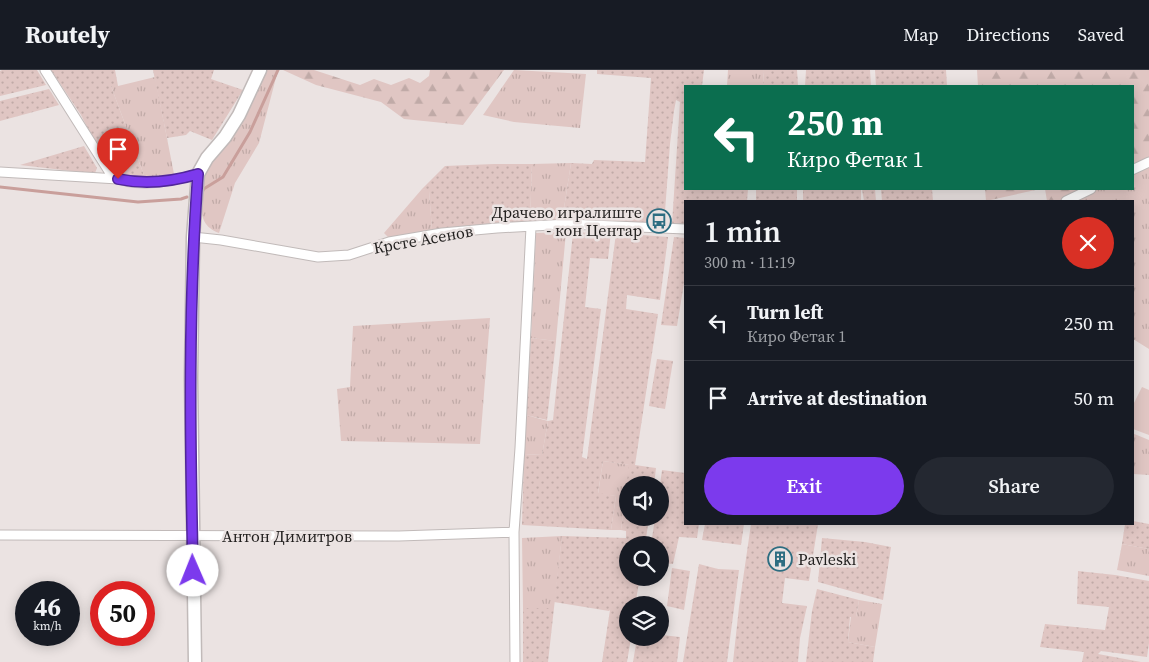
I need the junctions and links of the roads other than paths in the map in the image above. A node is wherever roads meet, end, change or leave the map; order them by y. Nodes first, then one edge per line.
1 (45, 70) edge
2 (260, 70) edge
3 (1149, 162) edge
4 (1134, 169) edge
5 (0, 172) edge
6 (198, 174) junction
7 (118, 179) junction
8 (1089, 190) edge
9 (1068, 200) edge
10 (531, 227) junction
11 (684, 229) edge
12 (193, 237) junction
13 (514, 532) junction
14 (0, 535) edge
15 (192, 537) junction
16 (194, 662) edge
17 (515, 662) edge

1 - 7 street
2 - 6 main road
3 - 4 street
5 - 7 street
6 - 7 street
6 - 12 main road
8 - 9 street
10 - 11 street, Крсте Асенов
10 - 12 street, Крсте Асенов
10 - 13 street
12 - 15 main road
13 - 15 street, Антон Димитров
13 - 17 street
14 - 15 street, Антон Димитров
15 - 16 main road

